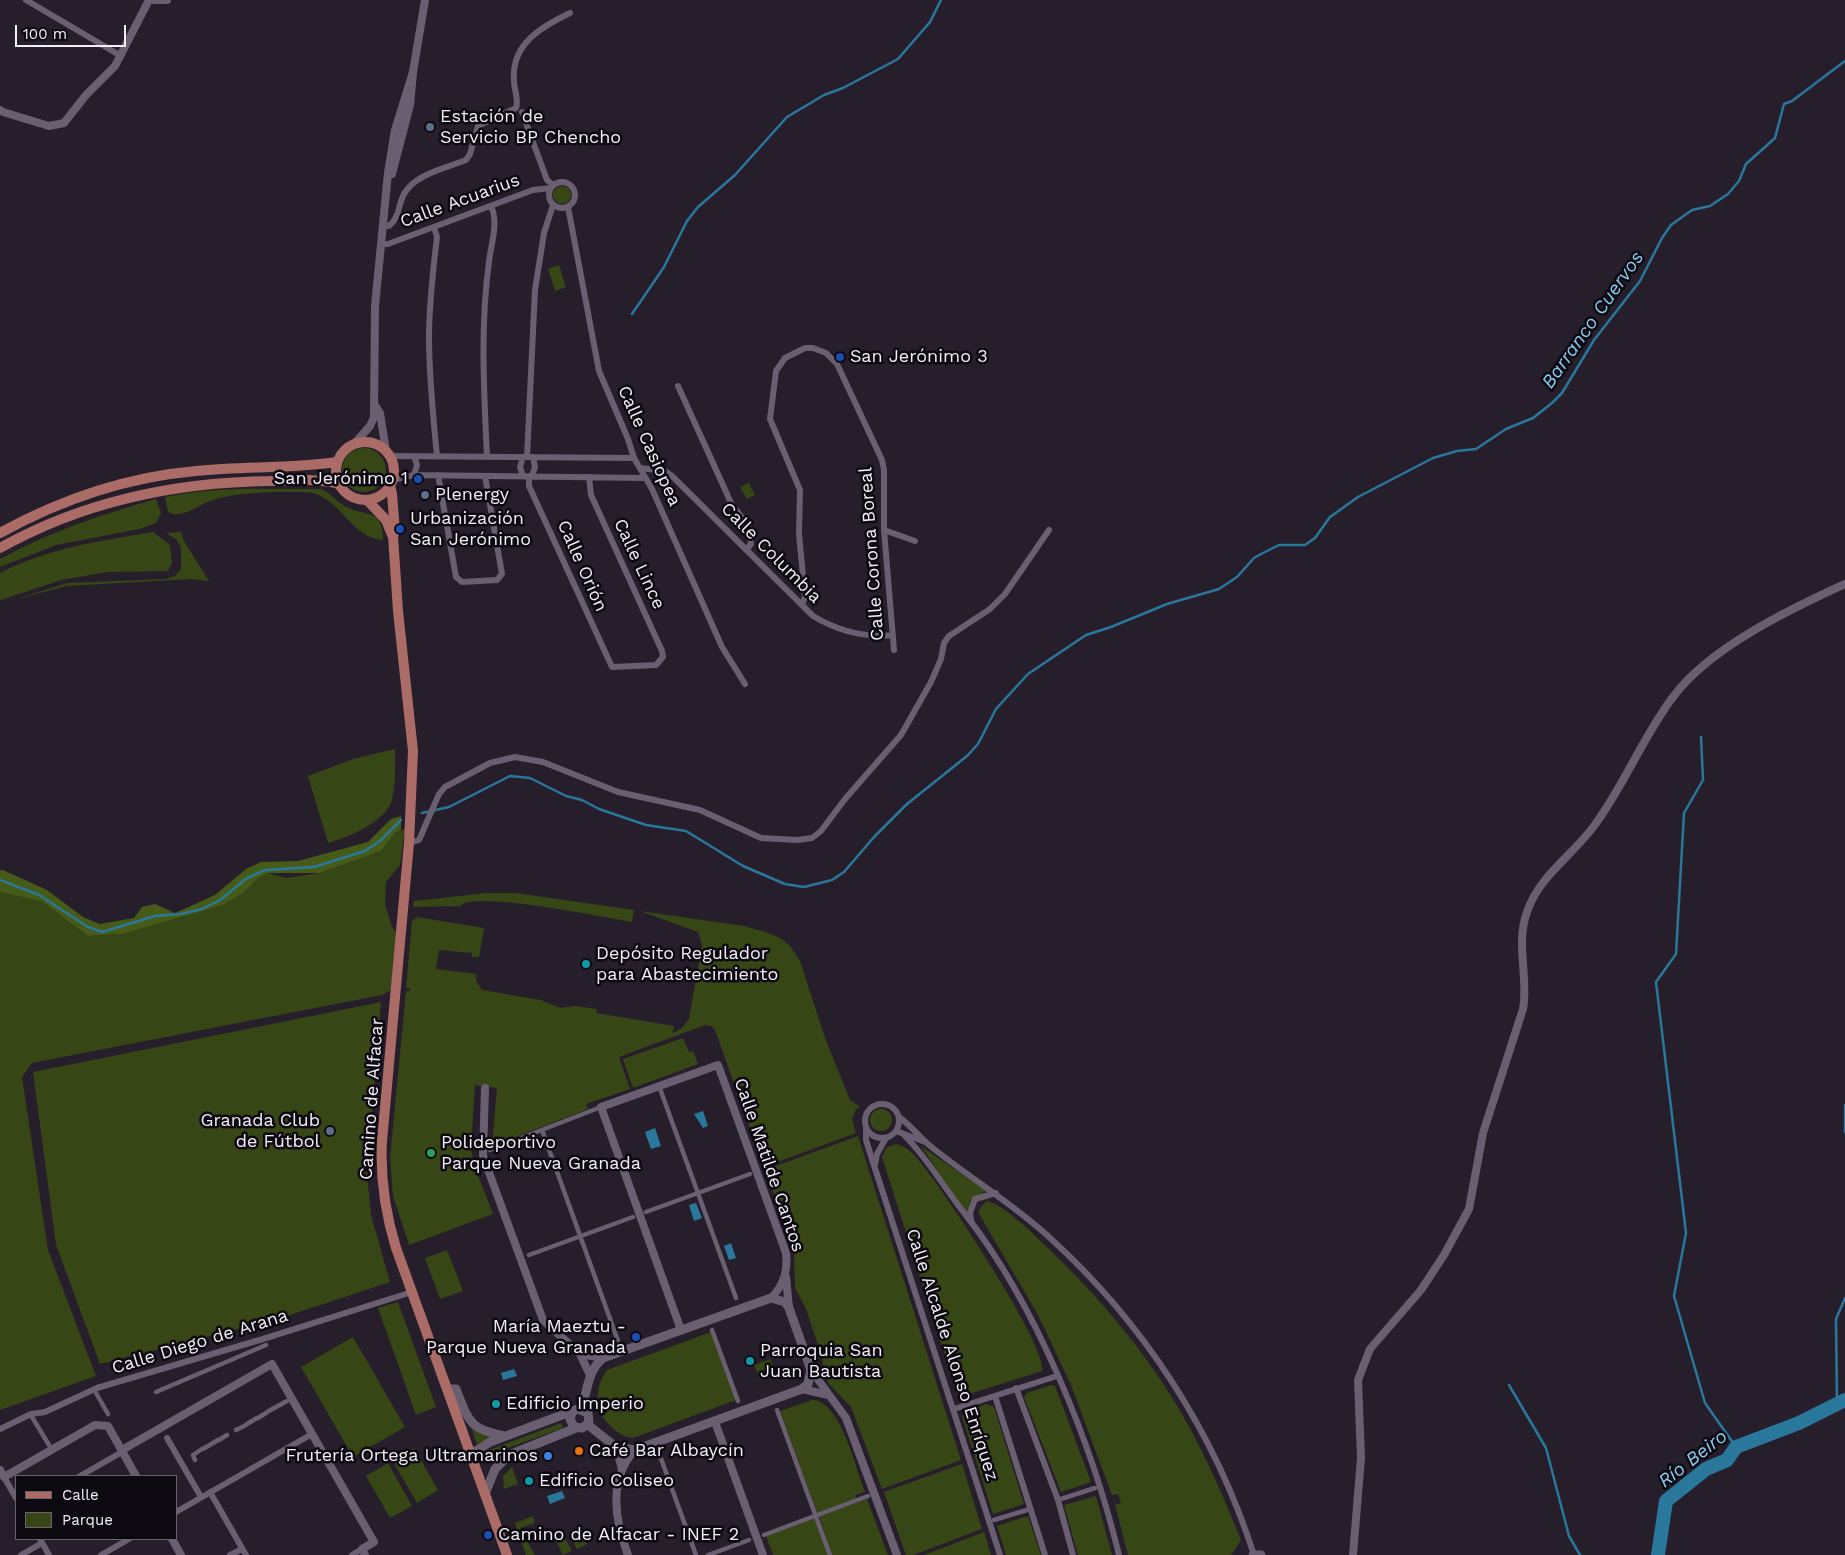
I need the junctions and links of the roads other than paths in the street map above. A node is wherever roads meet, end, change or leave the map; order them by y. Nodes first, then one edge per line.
1 (26, 0) edge
2 (150, 0) edge
3 (154, 0) edge
4 (167, 0) edge
5 (425, 0) edge
6 (570, 13) dead end
7 (122, 56) junction
8 (1, 112) edge
9 (522, 112) dead end
10 (552, 187) junction
11 (553, 205) junction
12 (491, 206) junction
13 (568, 207) junction
14 (384, 225) junction
15 (434, 227) junction
16 (381, 244) junction
17 (678, 386) dead end
18 (375, 405) junction
19 (355, 444) junction
20 (388, 453) junction
21 (414, 456) junction
22 (438, 456) junction
23 (486, 457) junction
24 (528, 457) junction
25 (634, 458) junction
26 (337, 462) junction
27 (640, 468) junction
28 (414, 475) junction
29 (438, 475) junction
30 (485, 476) junction
31 (528, 476) junction
32 (588, 477) junction
33 (645, 478) junction
34 (391, 483) junction
35 (339, 484) junction
36 (367, 500) junction
37 (884, 530) junction
38 (1049, 530) dead end
39 (0, 533) edge
40 (393, 536) junction
41 (916, 541) dead end
42 (0, 548) edge
43 (746, 550) junction
44 (1845, 584) edge
45 (802, 605) junction
46 (893, 635) junction
47 (894, 650) dead end
48 (660, 662) joint
49 (745, 684) dead end
50 (409, 843) junction
51 (659, 1086) junction
52 (485, 1088) dead end
53 (601, 1107) junction
54 (899, 1116) junction
55 (866, 1129) junction
56 (542, 1130) junction
57 (896, 1131) junction
58 (905, 1136) junction
59 (886, 1138) junction
60 (928, 1144) junction
61 (490, 1150) dead end
62 (875, 1165) junction
63 (750, 1174) dead end
64 (698, 1193) junction
65 (996, 1193) junction
66 (646, 1212) dead end
67 (633, 1217) dead end
68 (971, 1220) junction
69 (580, 1235) junction
70 (529, 1255) dead end
71 (786, 1275) junction
72 (412, 1292) junction
73 (736, 1298) dead end
74 (771, 1298) junction
75 (788, 1308) junction
76 (681, 1330) junction
77 (712, 1330) dead end
78 (618, 1341) dead end
79 (266, 1345) dead end
80 (580, 1354) junction
81 (603, 1358) junction
82 (811, 1370) junction
83 (590, 1375) junction
84 (1057, 1376) junction
85 (1016, 1388) junction
86 (447, 1389) junction
87 (802, 1389) junction
88 (156, 1392) dead end
89 (96, 1393) dead end
90 (828, 1395) junction
91 (995, 1396) junction
92 (287, 1401) dead end
93 (738, 1401) dead end
94 (582, 1409) junction
95 (954, 1409) junction
96 (777, 1410) dead end
97 (572, 1413) junction
98 (108, 1414) dead end
99 (32, 1417) dead end
100 (715, 1422) junction
101 (588, 1425) junction
102 (0, 1428) edge
103 (576, 1428) junction
104 (312, 1434) junction
105 (506, 1436) junction
106 (167, 1438) dead end
107 (49, 1446) dead end
108 (616, 1447) junction
109 (635, 1450) junction
110 (122, 1451) junction
111 (659, 1453) dead end
112 (508, 1455) junction
113 (471, 1456) junction
114 (196, 1460) dead end
115 (622, 1469) junction
116 (2, 1473) edge
117 (82, 1475) edge
118 (135, 1475) edge
119 (1095, 1488) dead end
120 (210, 1492) junction
121 (485, 1494) junction
122 (15, 1496) edge
123 (868, 1496) dead end
124 (201, 1498) junction
125 (1061, 1499) dead end
126 (1027, 1510) dead end
127 (178, 1511) edge
128 (816, 1516) junction
129 (994, 1520) dead end
130 (764, 1535) dead end
131 (127, 1540) edge
132 (173, 1540) edge
133 (749, 1540) dead end
134 (41, 1541) edge
135 (242, 1548) junction
136 (364, 1552) edge
137 (22, 1555) edge
138 (49, 1555) edge
139 (101, 1555) edge
140 (181, 1555) edge
141 (230, 1555) edge
142 (246, 1555) edge
143 (352, 1555) edge
144 (507, 1555) edge
145 (628, 1555) edge
146 (696, 1555) edge
147 (708, 1555) edge
148 (763, 1555) edge
149 (830, 1555) edge
150 (898, 1555) edge
151 (1000, 1555) edge
152 (1045, 1555) edge
153 (1074, 1555) edge
154 (1119, 1555) edge
155 (1253, 1555) edge
156 (1261, 1555) edge
157 (1354, 1555) edge

1 - 7 street
2 - 7 street
3 - 4 street
5 - 14 street
6 - 14 street
7 - 8 street
9 - 10 street
10 - 11 street
10 - 12 street, Calle Acuarius
10 - 13 street
11 - 13 street
11 - 24 street
12 - 15 street, Calle Acuarius
12 - 23 street
13 - 25 street, Calle Casiopea
14 - 16 street
15 - 16 street, Calle Acuarius
15 - 22 street
16 - 18 street
17 - 43 street
18 - 19 street
18 - 20 street
19 - 20 main road
19 - 26 main road
20 - 21 street
20 - 34 main road
21 - 22 street
21 - 28 street
22 - 23 street
23 - 24 street
24 - 25 street
24 - 31 street
24 - 31 street
25 - 27 street, Calle Casiopea
26 - 35 main road
26 - 39 main road
27 - 33 street, Calle Casiopea
27 - 43 street, Calle Columbia
28 - 29 street
28 - 34 street
29 - 30 street
29 - 30 street
30 - 31 street
31 - 32 street
31 - 48 street, Calle Orión
32 - 33 street
32 - 48 street, Calle Lince
33 - 49 street, Calle Casiopea
34 - 36 main road
34 - 40 main road, Camino de Alfacar
35 - 36 main road
35 - 42 main road
36 - 40 main road
37 - 41 street
37 - 45 street, Calle Corona Boreal
37 - 46 street, Calle Corona Boreal
38 - 50 street
40 - 50 main road, Camino de Alfacar
43 - 45 street, Calle Columbia
44 - 157 street
45 - 46 street, Calle Columbia
46 - 47 street, Calle Corona Boreal
50 - 72 main road, Camino de Alfacar
51 - 53 street
51 - 64 street
51 - 71 street, Calle Matilde Cantos
52 - 80 street
53 - 56 street
53 - 76 street
54 - 55 street
54 - 57 street
54 - 60 street
55 - 59 street
55 - 62 street, Calle Alcalde Alonso Enríquez
56 - 61 street
56 - 69 street
57 - 58 street
57 - 59 street
58 - 60 street
58 - 68 street
59 - 62 street
60 - 65 street
62 - 95 street, Calle Alcalde Alonso Enríquez
63 - 64 street
64 - 66 street
64 - 73 street
65 - 68 street
65 - 155 street
67 - 69 street
68 - 84 street
69 - 70 street
69 - 78 street
71 - 74 street, Calle Matilde Cantos
71 - 75 street, Calle Matilde Cantos
72 - 86 main road, Camino de Alfacar
72 - 102 street, Calle Diego de Arana
74 - 75 main road
74 - 76 main road
75 - 82 main road
76 - 81 main road
77 - 93 street
79 - 88 street
80 - 81 street
80 - 83 street
81 - 83 main road
82 - 87 main road
82 - 90 street
83 - 94 main road
84 - 85 street
84 - 154 street
85 - 91 street
85 - 153 street
86 - 105 main road
86 - 113 main road, Camino de Alfacar
87 - 90 street
87 - 100 main road
89 - 98 street
90 - 150 street
91 - 95 street
91 - 152 street
92 - 114 street
94 - 97 main road
94 - 101 main road
95 - 151 street, Calle Alcalde Alonso Enríquez
96 - 128 street
97 - 103 main road
97 - 105 main road
99 - 107 street
100 - 109 main road
100 - 148 street
101 - 103 main road
101 - 108 main road
103 - 112 main road
104 - 110 street
104 - 120 street
104 - 136 street
105 - 113 main road
106 - 124 street
108 - 109 main road
108 - 115 street
109 - 115 street
110 - 116 street
110 - 117 street
110 - 118 street
111 - 146 street
112 - 113 main road
112 - 121 main road
113 - 121 main road, Camino de Alfacar
115 - 145 street
116 - 122 street
119 - 125 street
120 - 124 street
120 - 135 street
121 - 144 main road, Camino de Alfacar
123 - 128 street
124 - 127 street
126 - 129 street
128 - 130 street
128 - 149 street
131 - 139 street
132 - 140 street
133 - 147 street
134 - 137 street
134 - 138 street
135 - 141 street
135 - 142 street
136 - 143 street
155 - 156 main road

